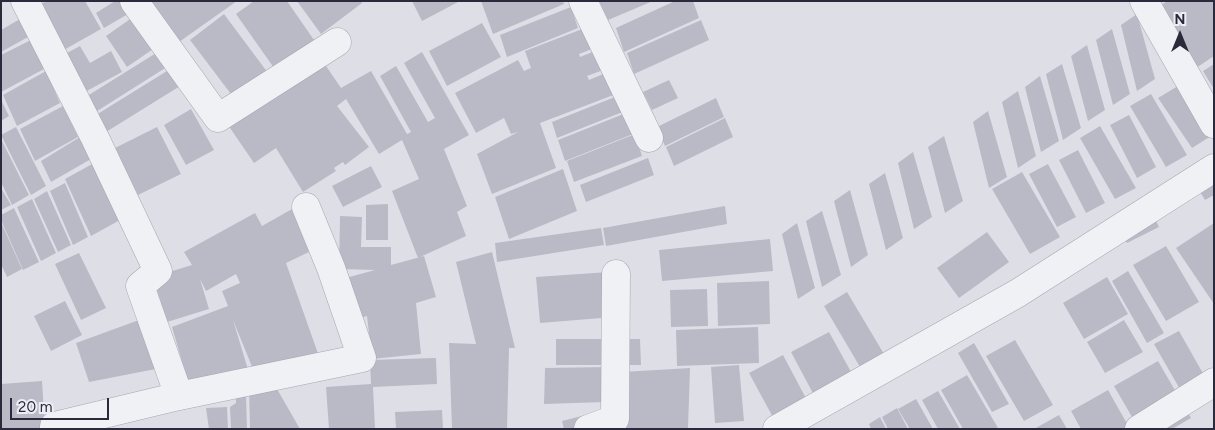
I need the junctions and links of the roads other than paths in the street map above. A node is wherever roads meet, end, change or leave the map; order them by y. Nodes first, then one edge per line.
1 (25, 1) edge
2 (134, 1) edge
3 (583, 1) edge
4 (1144, 1) edge
5 (337, 42) dead end
6 (1214, 124) edge
7 (650, 138) dead end
8 (1214, 168) edge
9 (306, 207) dead end
10 (616, 274) dead end
11 (1214, 382) edge
12 (179, 396) junction
13 (54, 429) edge
14 (588, 429) edge
15 (776, 429) edge
16 (1139, 429) edge

1 - 12 street
2 - 5 street
3 - 7 street
4 - 6 street
8 - 15 street
9 - 12 street
10 - 14 street
11 - 16 street
12 - 13 street

